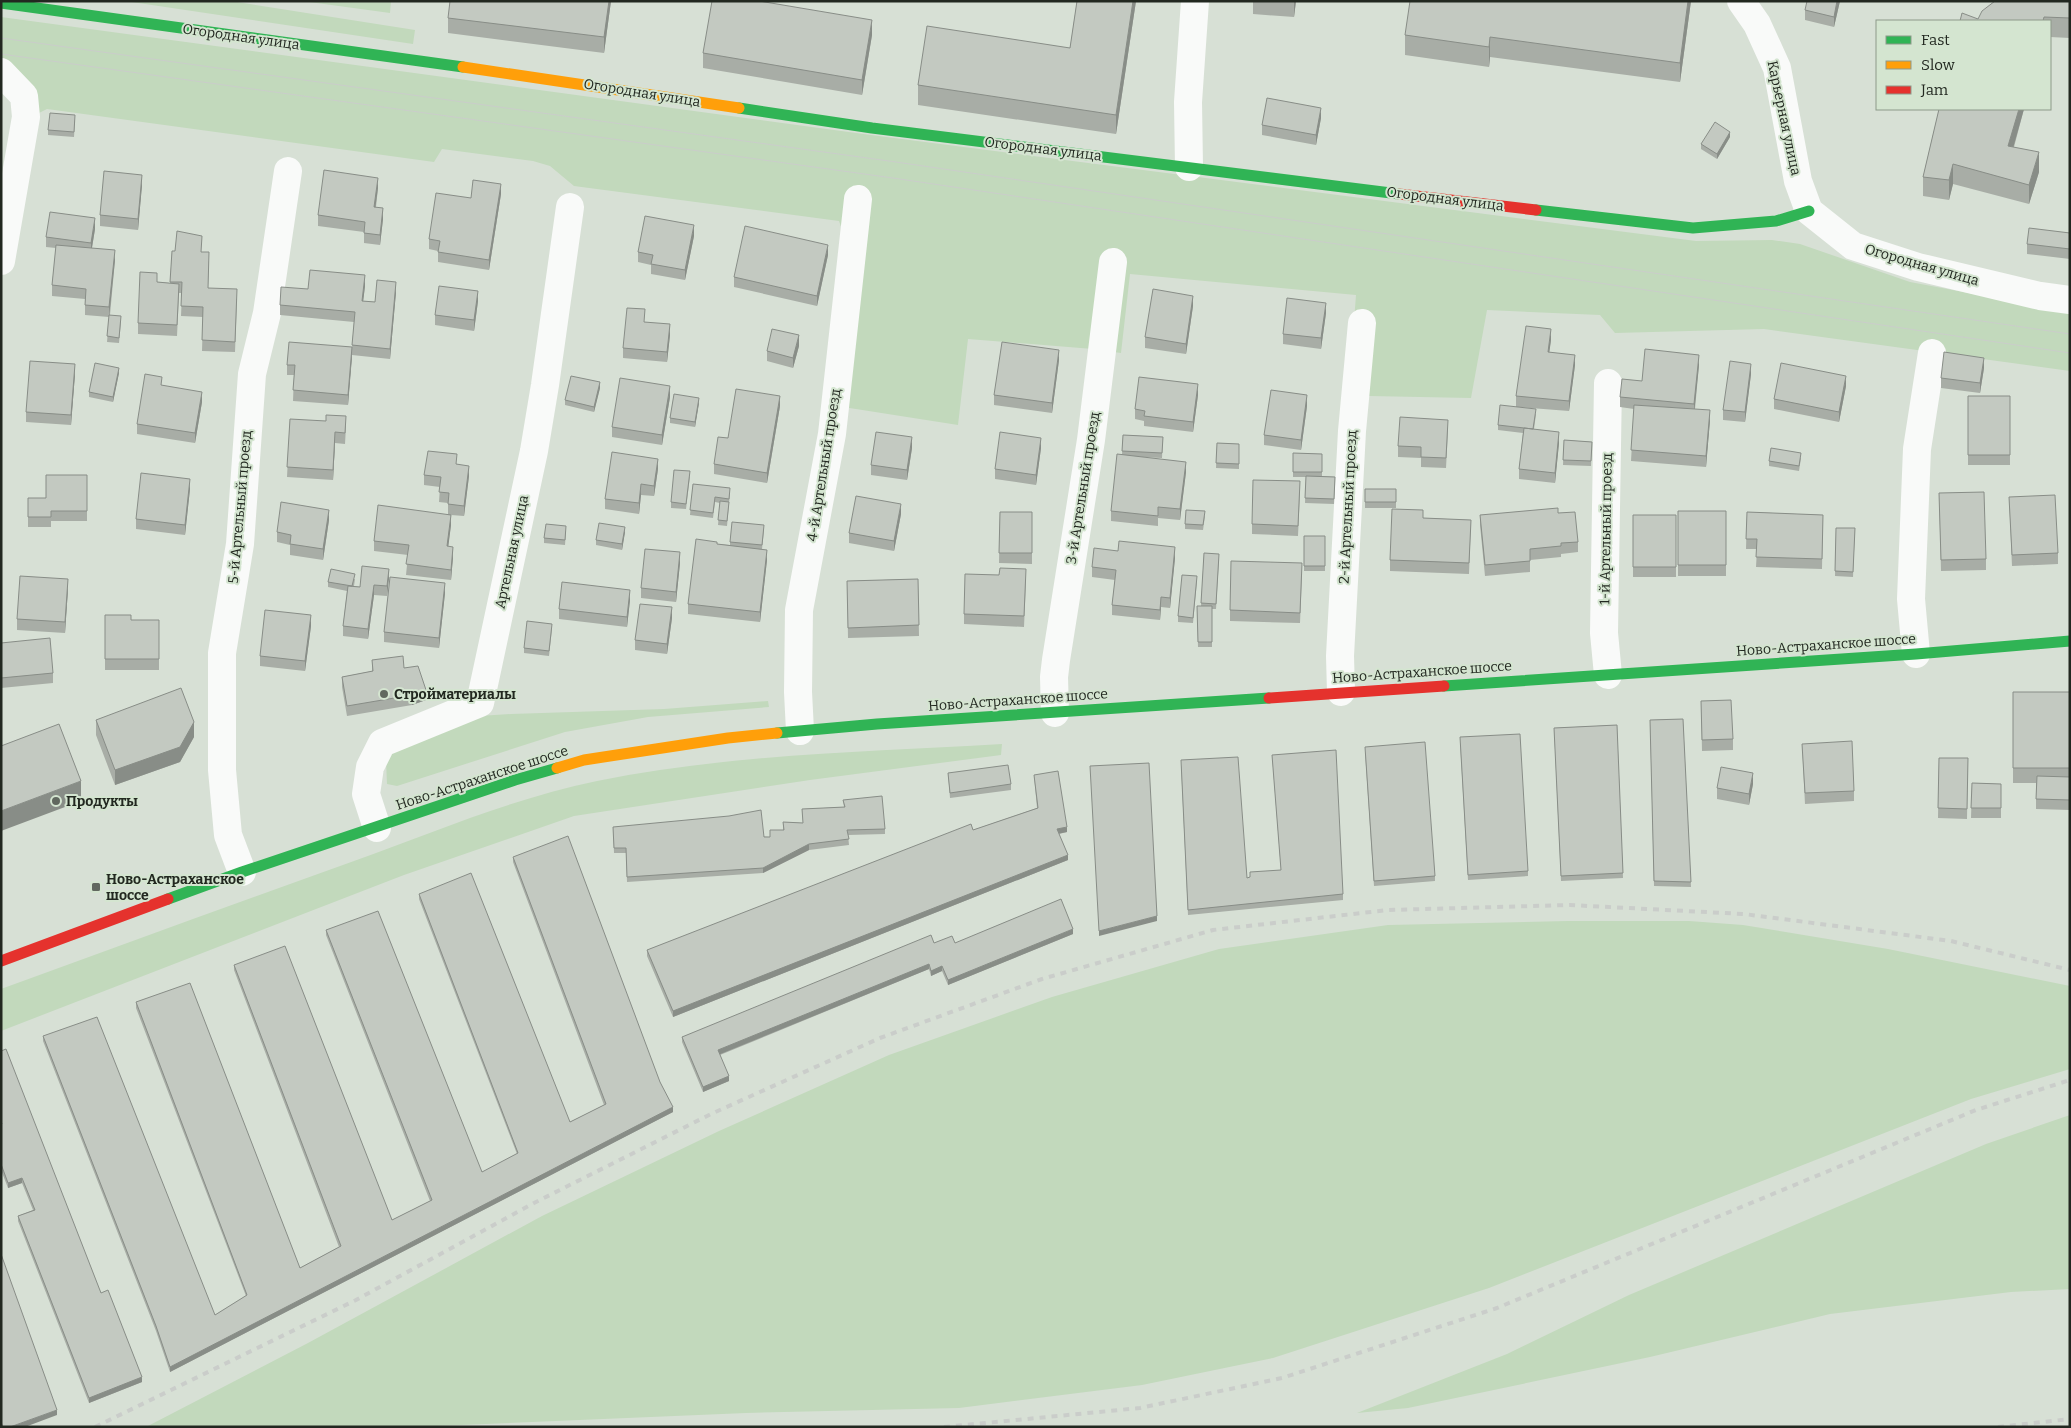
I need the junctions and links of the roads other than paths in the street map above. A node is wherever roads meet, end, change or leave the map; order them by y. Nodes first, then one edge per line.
1 (1195, 1) edge
2 (1741, 1) edge
3 (1, 4) edge
4 (1, 72) edge
5 (1189, 167) junction
6 (288, 171) dead end
7 (858, 199) dead end
8 (570, 207) dead end
9 (1809, 210) junction
10 (1, 260) edge
11 (1113, 262) dead end
12 (2070, 300) edge
13 (1362, 322) dead end
14 (1932, 353) dead end
15 (1608, 382) dead end
16 (2070, 641) edge
17 (1916, 654) junction
18 (1608, 675) junction
19 (1341, 692) junction
20 (1055, 713) junction
21 (800, 731) junction
22 (377, 828) junction
23 (242, 872) junction
24 (1, 961) edge

1 - 5 street
2 - 9 street, Карьерная улица
3 - 5 main road, Огородная улица
4 - 10 street
5 - 9 main road, Огородная улица
6 - 23 street, 5-й Артельный проезд
7 - 21 street, 4-й Артельный проезд
8 - 22 street, Артельная улица
9 - 12 street, Огородная улица
11 - 20 street, 3-й Артельный проезд
13 - 19 street, 2-й Артельный проезд
14 - 17 street
15 - 18 street, 1-й Артельный проезд
16 - 17 main road, Ново-Астраханское шоссе
17 - 18 main road, Ново-Астраханское шоссе
18 - 19 main road, Ново-Астраханское шоссе
19 - 20 main road, Ново-Астраханское шоссе
20 - 21 main road, Ново-Астраханское шоссе
21 - 22 main road, Ново-Астраханское шоссе
22 - 23 main road, Ново-Астраханское шоссе
23 - 24 main road, Ново-Астраханское шоссе

